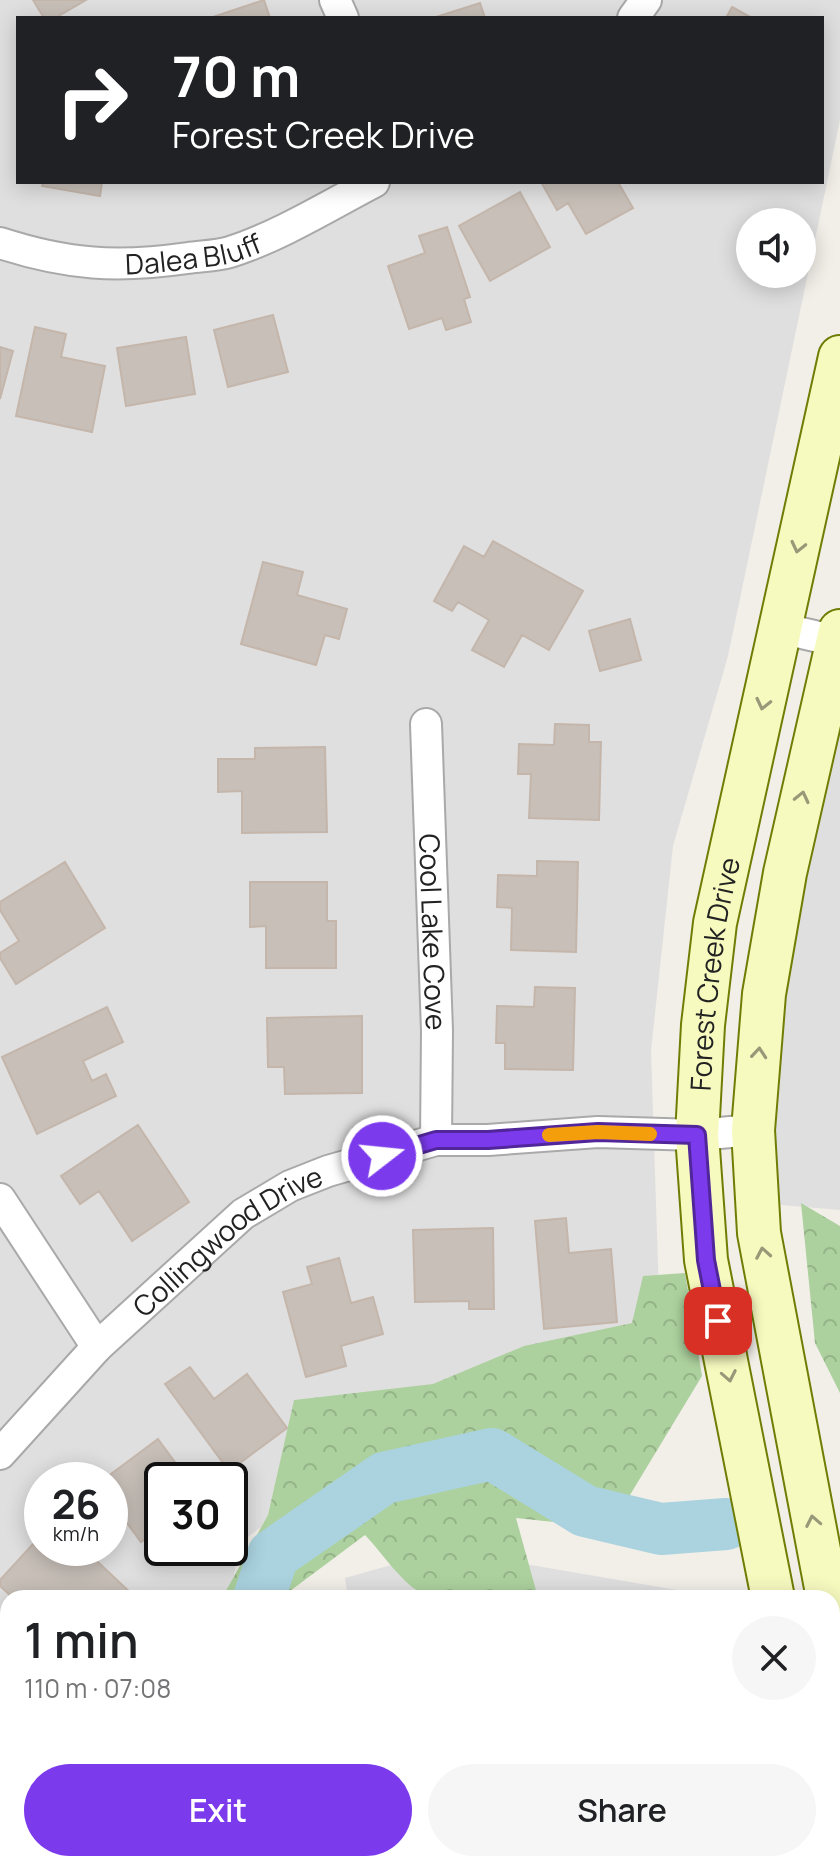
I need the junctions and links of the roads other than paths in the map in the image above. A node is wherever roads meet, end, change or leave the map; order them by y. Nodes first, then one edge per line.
1 (370, 184) edge
2 (0, 243) edge
3 (840, 357) edge
4 (780, 628) junction
5 (839, 638) edge
6 (426, 724) dead end
7 (753, 1130) junction
8 (697, 1135) junction
9 (436, 1140) junction
10 (0, 1199) edge
11 (97, 1347) junction
12 (0, 1454) edge
13 (771, 1590) edge
14 (826, 1590) edge

1 - 2 street, Dalea Bluff
3 -> 4 street, Forest Creek Drive
4 - 5 street
4 -> 8 street, Forest Creek Drive
7 -> 5 street, Forest Creek Drive
6 - 9 street, Cool Lake Cove
7 - 8 street, Collingwood Drive
14 -> 7 street, Forest Creek Drive
8 - 9 street, Collingwood Drive
8 -> 13 street, Forest Creek Drive
9 - 11 street, Collingwood Drive
10 - 11 street
11 - 12 street, Collingwood Drive

